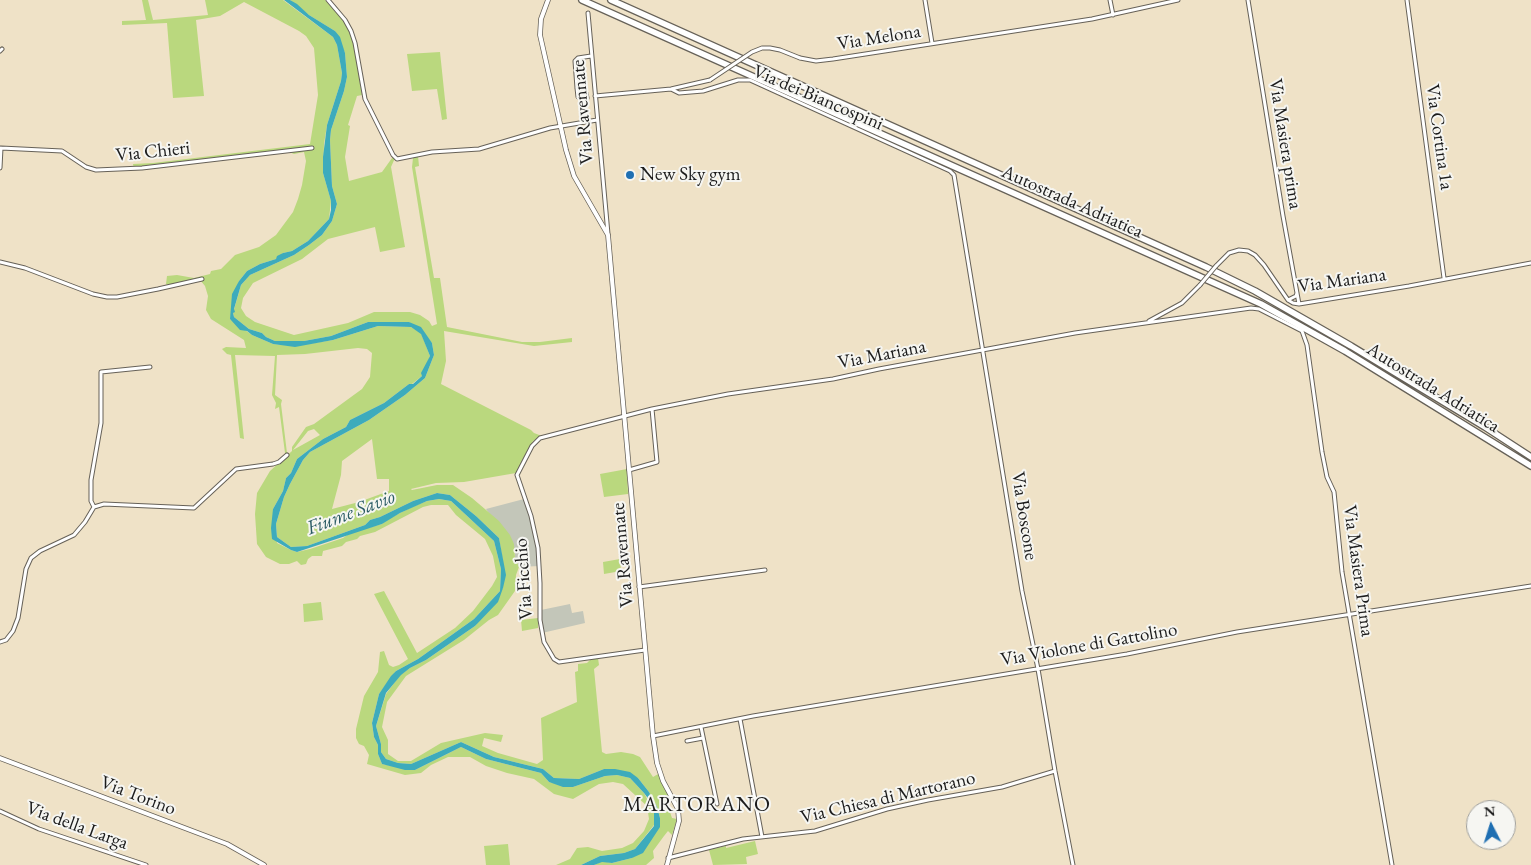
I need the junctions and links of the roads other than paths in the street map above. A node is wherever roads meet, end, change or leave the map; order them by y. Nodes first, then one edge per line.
1 (328, 0) edge
2 (548, 0) edge
3 (582, 0) edge
4 (611, 0) edge
5 (925, 0) edge
6 (1110, 0) edge
7 (1178, 0) edge
8 (1248, 0) edge
9 (1407, 0) edge
10 (588, 13) dead end
11 (1113, 15) junction
12 (932, 43) junction
13 (591, 56) junction
14 (578, 88) dead end
15 (671, 89) junction
16 (594, 96) junction
17 (597, 120) junction
18 (561, 125) junction
19 (0, 148) edge
20 (312, 148) dead end
21 (0, 168) edge
22 (950, 171) joint
23 (606, 209) junction
24 (599, 218) junction
25 (608, 235) junction
26 (0, 262) edge
27 (1531, 263) edge
28 (1444, 278) junction
29 (202, 279) dead end
30 (1297, 292) junction
31 (1288, 300) junction
32 (1300, 304) junction
33 (1259, 309) joint
34 (1146, 322) junction
35 (984, 350) junction
36 (150, 367) dead end
37 (652, 409) junction
38 (624, 416) junction
39 (287, 455) dead end
40 (1531, 457) edge
41 (1531, 466) edge
42 (629, 470) junction
43 (94, 507) junction
44 (765, 570) dead end
45 (1531, 586) edge
46 (639, 587) junction
47 (1349, 614) junction
48 (0, 642) edge
49 (645, 650) junction
50 (1038, 669) junction
51 (740, 719) junction
52 (701, 727) junction
53 (653, 736) junction
54 (703, 738) junction
55 (687, 741) dead end
56 (0, 758) edge
57 (1055, 771) junction
58 (717, 804) dead end
59 (0, 811) edge
60 (762, 837) junction
61 (668, 858) junction
62 (146, 865) edge
63 (264, 865) edge
64 (667, 865) edge
65 (1073, 865) edge
66 (1392, 865) edge

1 - 18 street
2 - 18 main road, Via Ravennate
3 - 41 highway, Autostrada Adriatica
4 - 40 highway, Autostrada Adriatica
5 - 12 street
6 - 11 street
7 - 11 street, Via Melona
8 - 30 street, Via Masiera prima
9 - 28 street, Via Cortina 1a
10 - 13 street, Via Ravennate
11 - 12 street, Via Melona
12 - 15 street, Via Melona, bridge
13 - 14 street
13 - 16 street, Via Ravennate
15 - 16 street, Via Melona
15 - 22 street, Via dei Biancospini
16 - 17 street, Via Ravennate
17 - 18 street
17 - 23 street, Via Ravennate
18 - 24 main road, Via Ravennate
19 - 20 street, Via Chieri
19 - 21 street
22 - 35 street, Via Boscone
23 - 24 street
23 - 25 street, Via Ravennate
24 - 25 main road, Via Ravennate
25 - 38 main road, Via Ravennate
26 - 29 street
27 - 28 street, Via Mariana
28 - 32 street, Via Mariana
30 - 31 street
30 - 32 street, Via Masiera prima
31 - 32 street, Via Mariana
31 - 34 street, Via Mariana, bridge
33 - 34 street, Via Mariana
33 - 47 street, Via Masiera Prima
34 - 35 street, Via Mariana
35 - 37 street, Via Mariana
35 - 50 street, Via Boscone
36 - 43 street
37 - 38 street, Via Mariana
37 - 42 street
38 - 42 main road, Via Ravennate
38 - 49 street, Via Ficchio
39 - 43 street
42 - 46 main road, Via Ravennate
43 - 48 street
44 - 46 street
45 - 47 street, Via Violone di Gattolino
46 - 49 main road, Via Ravennate
47 - 50 street, Via Violone di Gattolino
47 - 66 street, Via Masiera Prima
49 - 53 main road, Via Ravennate
50 - 51 street, Via Violone di Gattolino
50 - 57 street, Via Boscone
51 - 52 street, Via Violone di Gattolino
51 - 60 street
52 - 53 street, Via Violone di Gattolino
52 - 54 street
53 - 61 main road, Via Ravennate
54 - 55 street
54 - 58 street
56 - 63 main road, Via Torino
57 - 60 street, Via Chiesa di Martorano
57 - 65 street, Via Boscone
59 - 62 street, Via della Larga
60 - 61 street, Via Chiesa di Martorano
61 - 64 main road, Via Ravennate

